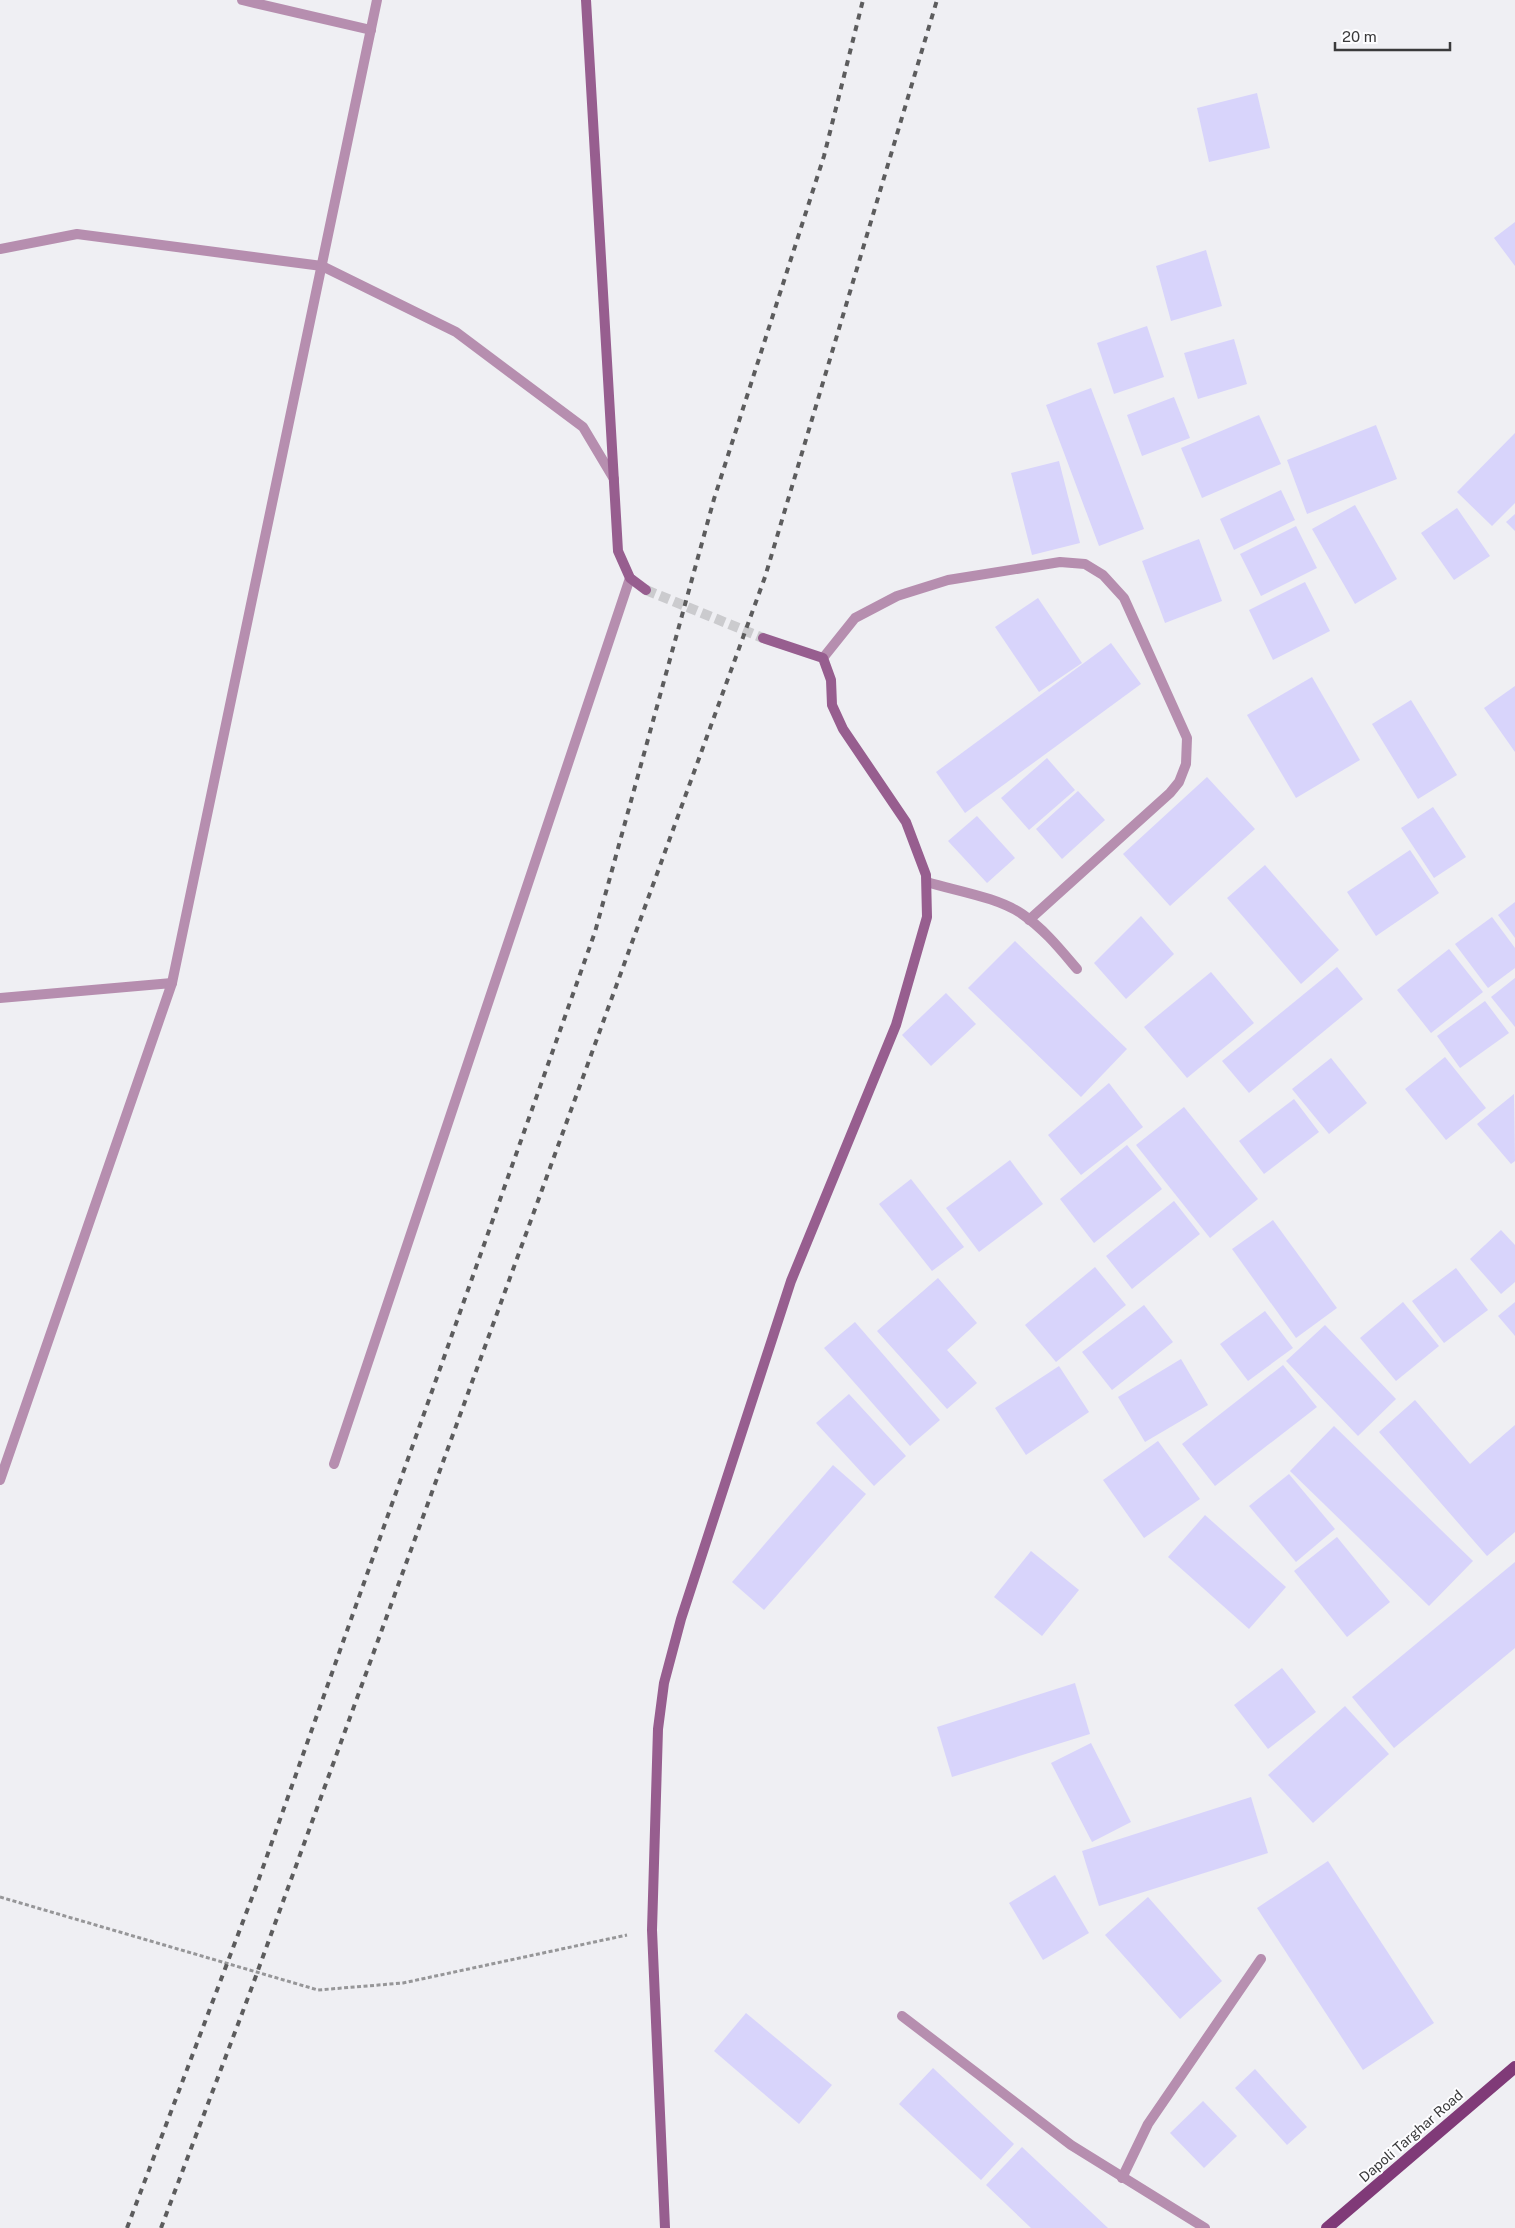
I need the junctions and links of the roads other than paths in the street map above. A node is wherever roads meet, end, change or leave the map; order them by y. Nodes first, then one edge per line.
1 (242, 0) edge
2 (377, 0) edge
3 (586, 0) edge
4 (370, 30) junction
5 (0, 249) edge
6 (322, 266) junction
7 (614, 479) junction
8 (630, 578) junction
9 (646, 590) tunnel mouth
10 (763, 638) tunnel mouth
11 (823, 658) junction
12 (927, 882) junction
13 (1029, 920) junction
14 (1077, 969) dead end
15 (172, 983) junction
16 (0, 998) edge
17 (334, 1464) dead end
18 (0, 1480) edge
19 (1261, 1959) dead end
20 (902, 2016) dead end
21 (1515, 2068) edge
22 (1122, 2178) junction
23 (664, 2228) edge
24 (1205, 2228) edge
25 (1327, 2228) edge

1 - 4 street
2 - 4 street
3 - 7 street
4 - 6 street
5 - 6 street
6 - 7 street
6 - 15 street
7 - 8 street
8 - 9 street
8 - 17 street
10 - 11 street
11 - 12 street
11 - 13 street
12 - 13 street
12 - 23 street
13 - 14 street
15 - 16 street
15 - 18 street
19 - 22 street
20 - 22 street
21 - 25 main road, Dapoli Targhar Road
22 - 24 street

